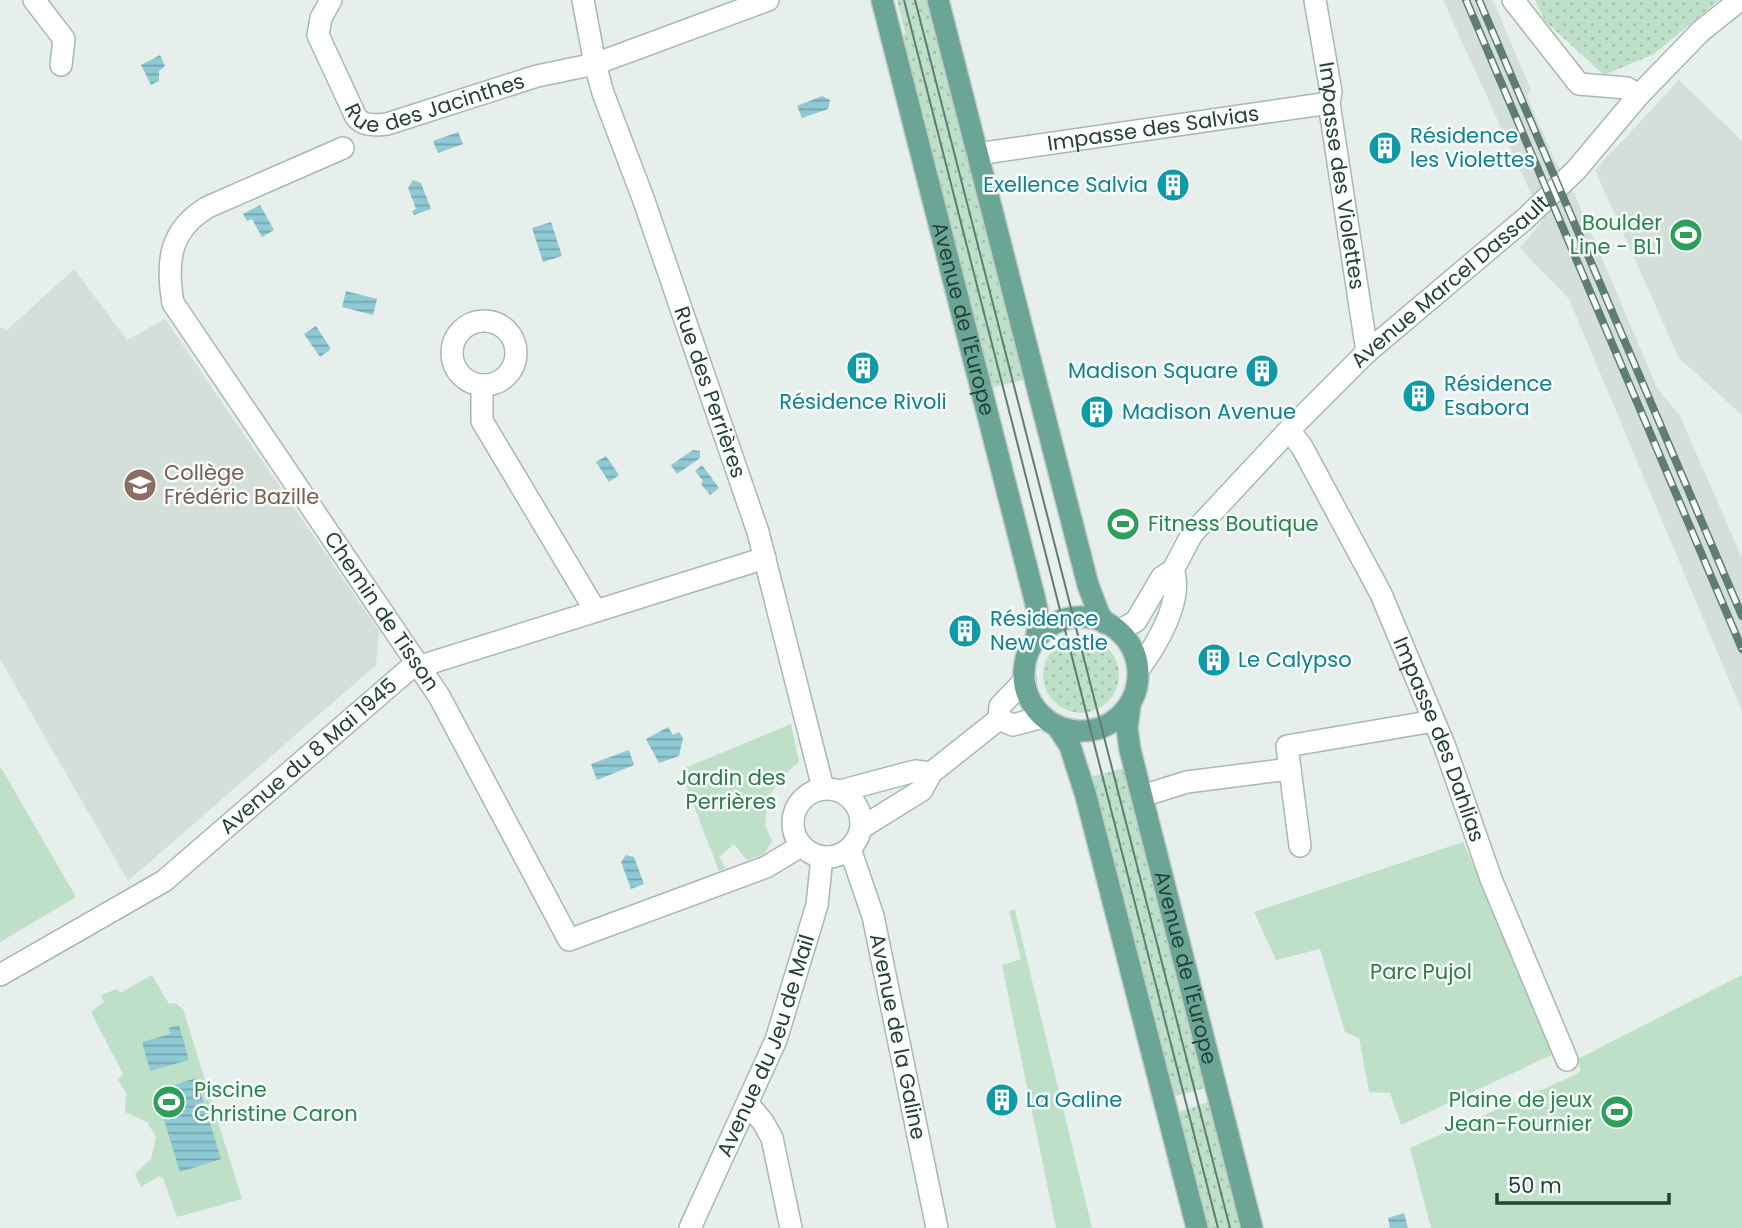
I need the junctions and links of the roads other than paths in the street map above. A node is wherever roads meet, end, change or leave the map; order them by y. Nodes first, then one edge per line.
1 (34, 0) edge
2 (331, 0) edge
3 (583, 0) edge
4 (768, 0) edge
5 (882, 0) edge
6 (937, 0) edge
7 (1315, 0) edge
8 (1513, 0) edge
9 (1740, 0) edge
10 (594, 64) junction
11 (61, 65) dead end
12 (1639, 95) junction
13 (1329, 103) junction
14 (343, 148) dead end
15 (977, 154) junction
16 (1367, 352) junction
17 (482, 385) dead end
18 (1289, 430) junction
19 (765, 558) junction
20 (1173, 570) junction
21 (595, 610) junction
22 (1112, 627) junction
23 (1037, 639) junction
24 (418, 665) junction
25 (1138, 670) junction
26 (1025, 680) junction
27 (1130, 705) junction
28 (999, 719) junction
29 (1050, 721) junction
30 (1434, 721) junction
31 (1290, 769) junction
32 (930, 773) junction
33 (831, 790) junction
34 (1142, 796) junction
35 (861, 828) junction
36 (801, 846) junction
37 (1300, 846) dead end
38 (850, 849) junction
39 (822, 857) junction
40 (0, 975) edge
41 (1567, 1060) dead end
42 (748, 1104) junction
43 (690, 1228) edge
44 (791, 1228) edge
45 (937, 1228) edge
46 (1197, 1228) edge
47 (1252, 1228) edge

1 - 11 street
2 - 10 street, Rue des Jacinthes
3 - 10 street, Rue des Perrières
4 - 10 street, Rue des Jacinthes
5 - 23 main road, Avenue de l'Europe
6 - 15 main road
7 - 13 street, Impasse des Violettes
8 - 12 street
9 - 12 street, Avenue Marcel Dassault
10 - 19 street, Rue des Perrières
12 - 16 street, Avenue Marcel Dassault
13 - 15 street, Impasse des Salvias
13 - 16 street, Impasse des Violettes
14 - 24 street, Chemin de Tisson
15 - 22 main road
16 - 18 street, Avenue Marcel Dassault
17 - 21 street
18 - 20 street, Avenue Marcel Dassault
18 - 30 street, Impasse des Dahlias
19 - 21 street, Avenue du 8 Mai 1945
19 - 33 street, Rue des Perrières
20 - 22 street, Avenue Marcel Dassault
20 - 25 street, Avenue Marcel Dassault
21 - 24 street, Avenue du 8 Mai 1945
22 - 23 main road
22 - 25 main road
23 - 26 main road
24 - 36 street, Chemin de Tisson
24 - 40 street, Avenue du 8 Mai 1945
25 - 27 main road
26 - 28 street
26 - 29 main road
27 - 29 main road
27 - 34 main road, Avenue de l'Europe
28 - 29 street
28 - 32 street
29 - 46 main road
30 - 31 street
30 - 41 street, Impasse des Dahlias
31 - 34 street
31 - 37 street
32 - 33 street
32 - 35 street
33 - 35 street
33 - 36 street
34 - 47 main road, Avenue de l'Europe
35 - 38 street
36 - 39 street
38 - 39 street
38 - 45 street, Avenue de la Galine
39 - 42 street, Avenue du Jeu de Mail
42 - 43 street, Avenue du Jeu de Mail
42 - 44 street

